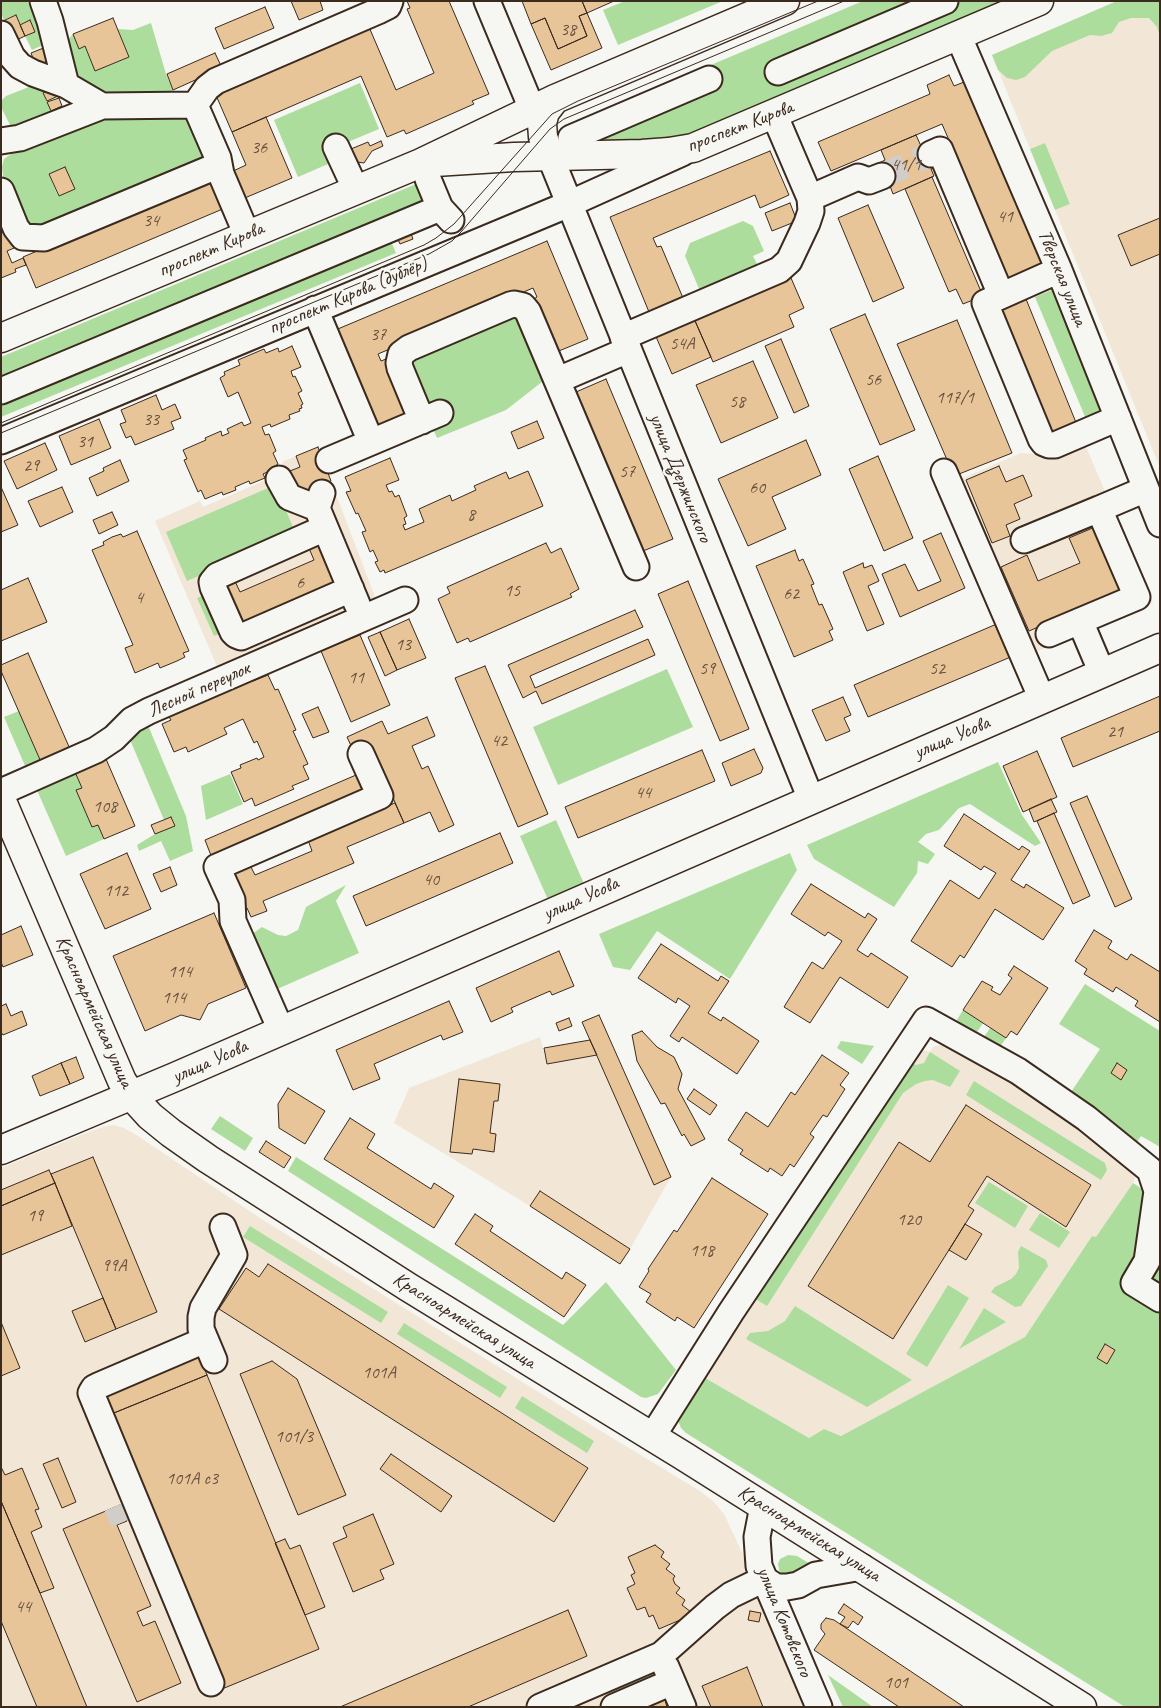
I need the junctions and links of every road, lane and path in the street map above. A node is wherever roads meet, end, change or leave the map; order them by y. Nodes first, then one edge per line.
1 (44, 1) edge
2 (390, 1) edge
3 (488, 1) edge
4 (785, 1) edge
5 (945, 1) edge
6 (1039, 1) edge
7 (1, 34) edge
8 (958, 36) junction
9 (778, 72) dead end
10 (709, 79) dead end
11 (66, 86) junction
12 (544, 104) junction
13 (195, 105) junction
14 (102, 106) junction
15 (774, 114) junction
16 (572, 138) dead end
17 (1, 141) edge
18 (336, 147) dead end
19 (693, 148) junction
20 (931, 154) dead end
21 (550, 156) junction
22 (219, 165) junction
23 (424, 171) junction
24 (882, 176) tunnel mouth
25 (356, 190) junction
26 (1, 191) edge
27 (810, 198) junction
28 (569, 204) junction
29 (248, 235) junction
30 (1059, 270) junction
31 (1001, 296) junction
32 (315, 310) junction
33 (1, 338) edge
34 (626, 344) junction
35 (558, 380) junction
36 (1, 391) edge
37 (1118, 418) junction
38 (1, 441) edge
39 (371, 442) junction
40 (329, 460) dead end
41 (944, 472) dead end
42 (279, 479) dead end
43 (1146, 489) junction
44 (1099, 509) junction
45 (321, 510) junction
46 (1160, 524) edge
47 (1024, 540) dead end
48 (636, 568) dead end
49 (351, 589) junction
50 (405, 600) dead end
51 (298, 612) junction
52 (363, 618) junction
53 (1080, 621) junction
54 (1049, 634) dead end
55 (310, 641) junction
56 (1160, 648) edge
57 (1102, 673) junction
58 (1042, 699) junction
59 (361, 754) dead end
60 (1, 792) edge
61 (1, 799) edge
62 (811, 799) junction
63 (281, 1030) junction
64 (131, 1096) junction
65 (1, 1150) edge
66 (223, 1227) dead end
67 (1160, 1299) edge
68 (652, 1436) junction
69 (763, 1506) junction
70 (862, 1567) junction
71 (764, 1579) junction
72 (661, 1655) junction
73 (672, 1682) junction
74 (210, 1683) dead end
75 (540, 1707) edge
76 (614, 1707) edge
77 (682, 1707) edge
78 (819, 1707) edge
79 (1082, 1707) edge

1 - 11 street
2 - 13 street
3 - 12 street
4 - 12 main road, проспект Кирова
5 - 9 street
6 - 8 main road, проспект Кирова
7 - 11 street
8 - 15 main road, проспект Кирова
8 - 30 street, Тверская улица
10 - 16 street
11 - 14 street
12 - 21 main road
12 - 23 main road, проспект Кирова
13 - 14 street
13 - 22 street
14 - 17 street
15 - 19 main road, проспект Кирова
15 - 27 street
18 - 25 street
19 - 21 main road, проспект Кирова
19 - 28 street, проспект Кирова (дублёр)
20 - 31 street
21 - 23 main road, проспект Кирова
21 - 28 street, улица Дзержинского
22 - 26 street
22 - 29 street
23 - 25 main road, проспект Кирова
23 - 36 street
24 - 27 street
25 - 29 main road, проспект Кирова
27 - 34 street
28 - 32 street, проспект Кирова (дублёр)
28 - 34 street, улица Дзержинского
29 - 33 main road, проспект Кирова
30 - 31 street
30 - 37 street, Тверская улица
31 - 37 street
32 - 38 street, проспект Кирова (дублёр)
32 - 39 street
34 - 35 street
34 - 62 street, улица Дзержинского
35 - 39 street
35 - 48 street
37 - 43 street, Тверская улица
39 - 40 street
41 - 58 street
42 - 45 street
43 - 44 street
43 - 46 street, Тверская улица
44 - 47 street
44 - 53 street
45 - 49 street
45 - 51 street
49 - 51 street
49 - 52 street
50 - 52 street, Лесной переулок
51 - 55 street
52 - 55 street, Лесной переулок
53 - 54 street
53 - 57 street
55 - 60 street, Лесной переулок
56 - 57 main road, улица Усова
57 - 58 main road, улица Усова
58 - 62 main road, улица Усова
59 - 63 street
61 - 64 main road, Красноармейская улица
62 - 63 main road, улица Усова
63 - 64 main road, улица Усова
64 - 65 main road, улица Усова
64 - 68 main road, Красноармейская улица
66 - 74 street
67 - 68 street
68 - 69 main road, Красноармейская улица
69 - 70 main road, Красноармейская улица
69 - 71 street, улица Котовского
70 - 71 street
70 - 79 main road, Красноармейская улица
71 - 72 street
71 - 78 street, улица Котовского
72 - 73 street
72 - 75 street
73 - 76 street
73 - 77 street

